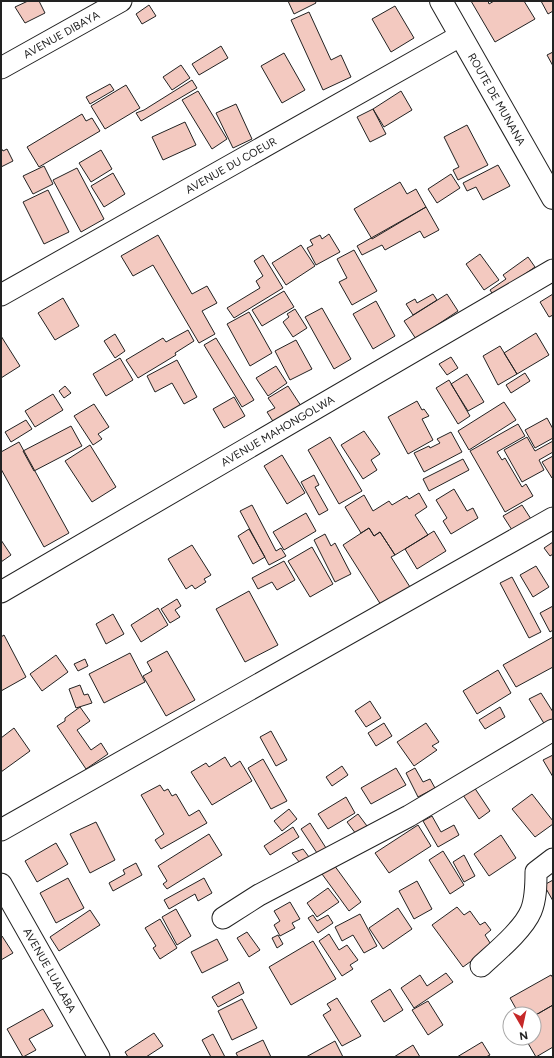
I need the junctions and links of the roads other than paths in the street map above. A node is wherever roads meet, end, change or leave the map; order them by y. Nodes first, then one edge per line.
1 (121, 1) edge
2 (442, 2) edge
3 (460, 36) junction
4 (1, 68) edge
5 (553, 198) edge
6 (553, 270) edge
7 (1, 294) edge
8 (553, 518) edge
9 (1, 592) edge
10 (553, 730) edge
11 (1, 830) edge
12 (553, 859) edge
13 (1, 884) edge
14 (223, 918) dead end
15 (481, 966) dead end
16 (98, 1057) edge

1 - 4 street, AVENUE DIBAYA
2 - 3 main road, ROUTE DE MUNANA
3 - 5 main road, ROUTE DE MUNANA
3 - 7 street, AVENUE DU COEUR
6 - 9 street, AVENUE MAHONGOLWA
8 - 11 street
10 - 14 street
12 - 15 street
13 - 16 street, AVENUE LUALABA

